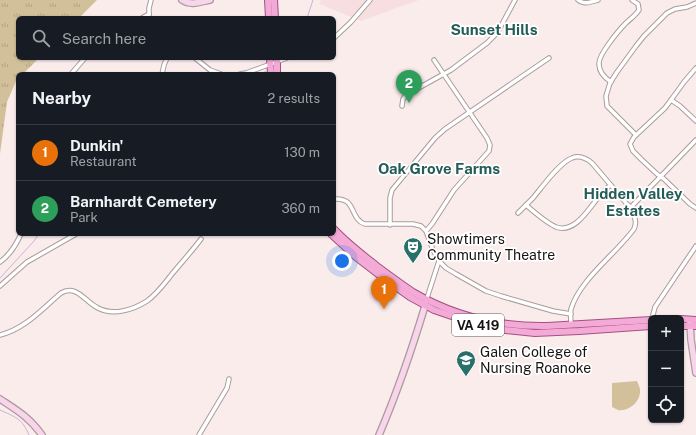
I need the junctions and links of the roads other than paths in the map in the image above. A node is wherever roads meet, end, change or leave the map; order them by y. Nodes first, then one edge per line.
1 (151, 0) edge
2 (182, 0) edge
3 (210, 0) edge
4 (268, 0) edge
5 (274, 0) edge
6 (370, 0) edge
7 (515, 0) edge
8 (578, 0) edge
9 (598, 0) edge
10 (632, 0) edge
11 (696, 3) edge
12 (149, 16) edge
13 (269, 16) edge
14 (275, 16) edge
15 (336, 36) edge
16 (549, 58) dead end
17 (84, 60) edge
18 (166, 60) edge
19 (198, 60) edge
20 (274, 60) edge
21 (434, 60) dead end
22 (696, 68) edge
23 (73, 72) edge
24 (162, 72) edge
25 (216, 72) edge
26 (248, 72) edge
27 (271, 72) edge
28 (277, 72) edge
29 (444, 74) junction
30 (611, 82) junction
31 (671, 100) junction
32 (402, 106) dead end
33 (470, 112) junction
34 (696, 121) edge
35 (636, 135) junction
36 (696, 140) edge
37 (661, 177) junction
38 (610, 185) junction
39 (336, 199) edge
40 (526, 205) junction
41 (632, 208) junction
42 (696, 208) edge
43 (518, 213) dead end
44 (390, 225) junction
45 (336, 231) edge
46 (426, 231) junction
47 (20, 236) edge
48 (72, 236) edge
49 (333, 236) edge
50 (201, 239) dead end
51 (696, 246) edge
52 (439, 261) junction
53 (0, 262) edge
54 (0, 286) edge
55 (426, 303) junction
56 (571, 314) junction
57 (653, 315) edge
58 (648, 319) edge
59 (693, 323) edge
60 (571, 325) junction
61 (648, 326) edge
62 (579, 331) junction
63 (0, 335) edge
64 (696, 372) edge
65 (229, 379) dead end
66 (0, 399) edge
67 (42, 435) edge
68 (199, 435) edge
69 (379, 435) edge

1 - 12 street
2 - 3 street
4 - 13 main road
5 - 14 main road
6 - 15 street
7 - 29 street
8 - 9 street
10 - 30 street
11 - 30 street
16 - 33 street
17 - 23 street
18 - 24 street
19 - 25 street
20 - 26 street
20 - 27 main road
20 - 28 main road
21 - 29 street
22 - 31 street
29 - 32 street
29 - 33 street
30 - 35 street
31 - 34 street
31 - 35 street
33 - 44 street
33 - 46 street
35 - 37 street
36 - 37 street
37 - 41 street
37 - 42 street
38 - 40 street
38 - 40 street
38 - 41 street
39 - 44 street
40 - 43 street
41 - 56 street
44 - 46 street
45 - 55 main road, VA 419
46 - 52 street
47 - 53 street
48 - 54 street
49 - 55 main road, VA 419
50 - 63 street
51 - 57 street
52 - 55 street
52 - 56 street
55 - 60 main road, VA 419
55 - 62 main road, VA 419
55 - 69 street
56 - 60 street
58 - 60 main road, VA 419
59 - 64 street
60 - 62 street
61 - 62 main road, VA 419
65 - 68 street
66 - 67 street

